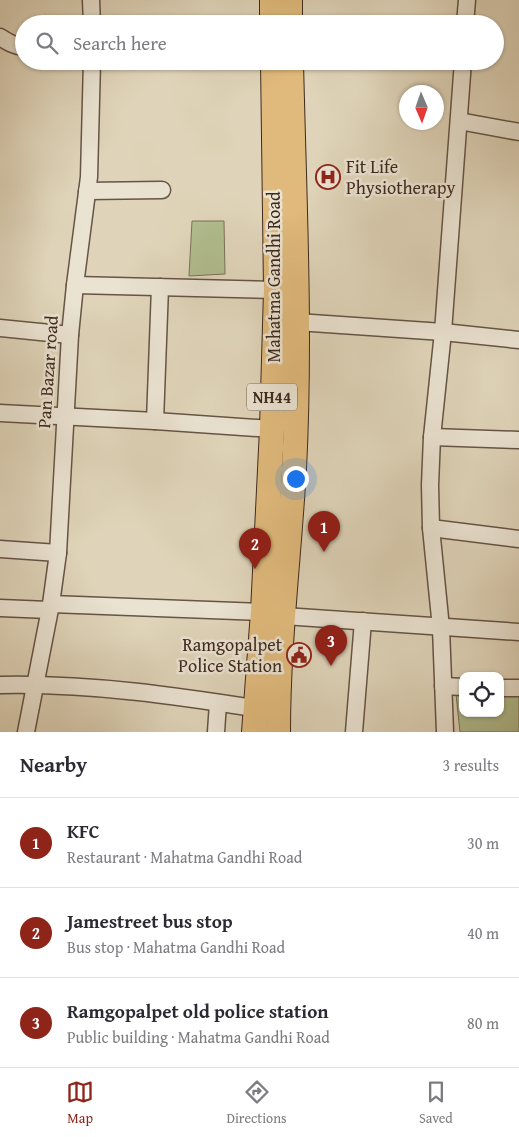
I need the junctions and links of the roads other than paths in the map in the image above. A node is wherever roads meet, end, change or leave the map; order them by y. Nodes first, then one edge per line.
1 (91, 0) edge
2 (272, 0) edge
3 (290, 0) edge
4 (467, 0) edge
5 (92, 15) edge
6 (272, 15) edge
7 (290, 15) edge
8 (466, 15) edge
9 (0, 37) edge
10 (15, 44) edge
11 (92, 70) edge
12 (272, 70) edge
13 (291, 70) edge
14 (462, 70) edge
15 (459, 121) junction
16 (519, 132) edge
17 (162, 190) dead end
18 (87, 191) junction
19 (75, 285) junction
20 (160, 288) junction
21 (276, 290) junction
22 (297, 322) junction
23 (0, 328) edge
24 (443, 332) junction
25 (70, 335) junction
26 (519, 340) edge
27 (0, 413) edge
28 (65, 416) junction
29 (155, 421) junction
30 (272, 429) junction
31 (432, 437) junction
32 (519, 440) edge
33 (431, 528) junction
34 (519, 539) edge
35 (0, 549) edge
36 (58, 553) junction
37 (50, 607) junction
38 (0, 608) edge
39 (273, 614) junction
40 (363, 621) junction
41 (441, 628) junction
42 (519, 632) edge
43 (36, 684) junction
44 (0, 685) edge
45 (443, 686) junction
46 (459, 687) edge
47 (504, 688) edge
48 (519, 688) edge
49 (218, 703) junction
50 (255, 708) junction
51 (278, 722) edge
52 (26, 732) edge
53 (216, 732) edge
54 (254, 732) edge
55 (354, 732) edge
56 (445, 732) edge

1 - 5 street
2 - 6 highway
3 - 7 highway
4 - 8 street
9 - 10 street
11 - 18 street, Pan Bazar road
12 - 21 highway, Mahatma Gandhi Road / NH44
13 - 22 highway, Mahatma Gandhi Road / NH44
14 - 15 street
15 - 16 street
15 - 24 street
17 - 18 street
18 - 19 street, Pan Bazar road
19 - 20 street
19 - 25 street, Pan Bazar road
20 - 21 street
20 - 29 street
21 - 30 highway, Mahatma Gandhi Road / NH44
22 - 24 street
22 - 39 highway, Mahatma Gandhi Road / NH44
23 - 25 street
24 - 26 street
24 - 31 street
25 - 28 street, Pan Bazar road
27 - 28 street
28 - 29 street
28 - 36 street, Pan Bazar road
29 - 30 street
30 - 39 highway, Mahatma Gandhi Road / NH44
31 - 32 street
31 - 33 street
33 - 34 street
33 - 41 street
35 - 36 street
36 - 37 street, Pan Bazar road
37 - 38 street
37 - 39 street
37 - 43 street, Pan Bazar road
39 - 40 street
39 - 50 highway, Mahatma Gandhi Road / NH44
39 - 51 highway, Mahatma Gandhi Road / NH44
40 - 41 street
40 - 55 street
41 - 42 street
41 - 45 street
43 - 44 street
43 - 49 street
43 - 52 street, Pan Bazar road
45 - 46 street
45 - 56 street
47 - 48 street
49 - 50 street
49 - 53 street
50 - 51 street
50 - 54 highway, Mahatma Gandhi Road / NH44

